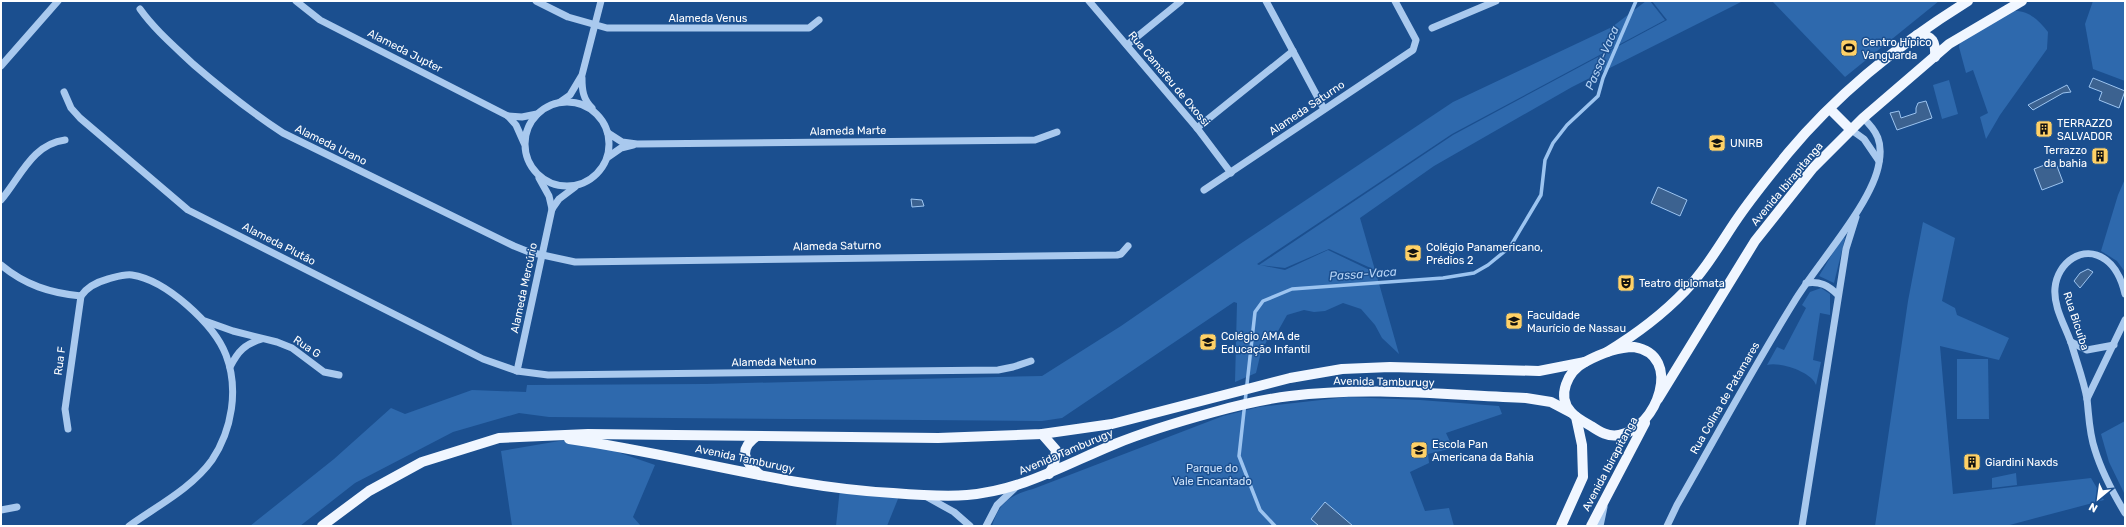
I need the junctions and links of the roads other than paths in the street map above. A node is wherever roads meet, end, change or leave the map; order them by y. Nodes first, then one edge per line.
1 (58, 1) edge
2 (296, 1) edge
3 (536, 1) edge
4 (601, 1) edge
5 (1089, 1) edge
6 (1181, 1) edge
7 (1266, 1) edge
8 (1395, 1) edge
9 (1496, 1) edge
10 (1968, 1) edge
11 (2022, 1) edge
12 (140, 9) dead end
13 (818, 20) dead end
14 (594, 26) junction
15 (1432, 28) dead end
16 (1917, 35) junction
17 (1127, 45) junction
18 (1293, 51) junction
19 (1934, 57) junction
20 (1, 66) edge
21 (582, 75) junction
22 (64, 92) dead end
23 (559, 102) junction
24 (1324, 109) junction
25 (1830, 109) junction
26 (538, 114) junction
27 (596, 114) junction
28 (508, 116) junction
29 (1863, 118) junction
30 (1197, 128) junction
31 (1850, 129) junction
32 (1057, 132) dead end
33 (608, 133) junction
34 (65, 140) dead end
35 (524, 143) junction
36 (637, 144) junction
37 (608, 157) junction
38 (1880, 162) junction
39 (536, 173) junction
40 (1231, 173) junction
41 (576, 186) junction
42 (1204, 190) dead end
43 (1, 200) edge
44 (1859, 208) junction
45 (552, 209) junction
46 (1128, 246) dead end
47 (542, 256) junction
48 (1, 264) edge
49 (1806, 283) junction
50 (2125, 294) edge
51 (1838, 295) junction
52 (81, 296) junction
53 (203, 320) junction
54 (2125, 320) edge
55 (263, 339) junction
56 (2071, 342) junction
57 (2114, 345) junction
58 (1607, 352) junction
59 (1031, 361) dead end
60 (1585, 362) junction
61 (230, 367) junction
62 (517, 371) junction
63 (339, 375) dead end
64 (1658, 399) junction
65 (2087, 400) junction
66 (1573, 414) junction
67 (1650, 414) junction
68 (68, 429) dead end
69 (1042, 434) junction
70 (545, 436) junction
71 (758, 436) junction
72 (1049, 474) junction
73 (761, 476) junction
74 (1016, 486) junction
75 (923, 495) junction
76 (1605, 499) junction
77 (17, 507) dead end
78 (1, 510) edge
79 (2125, 513) edge
80 (129, 526) edge
81 (322, 526) edge
82 (970, 526) edge
83 (986, 526) edge
84 (1561, 526) edge
85 (1591, 526) edge
86 (1600, 526) edge
87 (1667, 526) edge
88 (1802, 526) edge

1 - 20 street
2 - 28 street, Alameda Jupter
3 - 14 street, Alameda Venus
4 - 14 street
5 - 17 street, Rua Camafeu de Oxossi
6 - 17 street
7 - 18 street
8 - 24 street, Alameda Saturno
9 - 15 street
10 - 16 main road, Avenida Ibirapitanga
11 - 19 main road, Avenida Ibirapitanga
12 - 47 street, Alameda Urano
13 - 14 street, Alameda Venus
14 - 21 street
16 - 19 main road
16 - 25 main road, Avenida Ibirapitanga
17 - 30 street, Rua Camafeu de Oxossi
18 - 24 street
18 - 30 street
19 - 29 main road, Avenida Ibirapitanga
21 - 23 street
21 - 27 street
22 - 62 street, Alameda Plutão
23 - 26 street
23 - 27 street
24 - 40 street, Alameda Saturno
25 - 31 main road
25 - 58 main road, Avenida Ibirapitanga
26 - 28 street, Alameda Jupter
26 - 35 street
27 - 33 street
28 - 35 street, Alameda Jupter
29 - 31 main road, Avenida Ibirapitanga
29 - 38 street, Rua Colina de Patamares
30 - 40 street, Rua Camafeu de Oxossi
31 - 38 street
31 - 64 main road, Avenida Ibirapitanga
32 - 36 street, Alameda Marte
33 - 36 street, Alameda Marte
33 - 37 street
34 - 43 street
35 - 39 street
36 - 37 street, Alameda Marte
37 - 41 street
38 - 44 street, Rua Colina de Patamares
39 - 41 street
39 - 45 street
40 - 42 street, Alameda Saturno
41 - 45 street, Alameda Mercúrio
44 - 49 street, Rua Colina de Patamares
44 - 51 street, Rua Colina de Patamares
45 - 47 street, Alameda Mercúrio
46 - 47 street, Alameda Saturno
47 - 62 street, Alameda Mercúrio
48 - 52 street
49 - 51 street
49 - 87 street, Rua Colina de Patamares
50 - 56 street, Rua Bicuíba
51 - 88 street, Rua Colina de Patamares
52 - 53 street
52 - 68 street, Rua F
53 - 55 street, Rua G
53 - 61 street
54 - 57 street, Rua Bicuíba
55 - 61 street
55 - 63 street, Rua G
56 - 57 street
56 - 65 street, Rua Bicuíba
57 - 65 street, Rua Bicuíba
58 - 60 main road
58 - 64 main road
59 - 62 street, Alameda Netuno
60 - 66 main road
60 - 69 main road, Avenida Tamburugy
61 - 80 street
64 - 67 main road
65 - 79 street, Rua Bicuíba
66 - 67 main road
66 - 72 main road, Avenida Tamburugy
66 - 84 main road, Avenida Ibirapitanga
67 - 76 main road, Avenida Ibirapitanga
69 - 71 main road, Avenida Tamburugy
69 - 72 main road
70 - 71 main road, Avenida Tamburugy
70 - 73 main road, Avenida Tamburugy
70 - 81 main road, Avenida Tamburugy
71 - 73 main road
72 - 74 main road, Avenida Tamburugy
73 - 75 main road, Avenida Tamburugy
74 - 75 main road, Avenida Tamburugy
74 - 83 street
75 - 82 street
76 - 85 main road, Avenida Ibirapitanga
76 - 86 street
77 - 78 street

